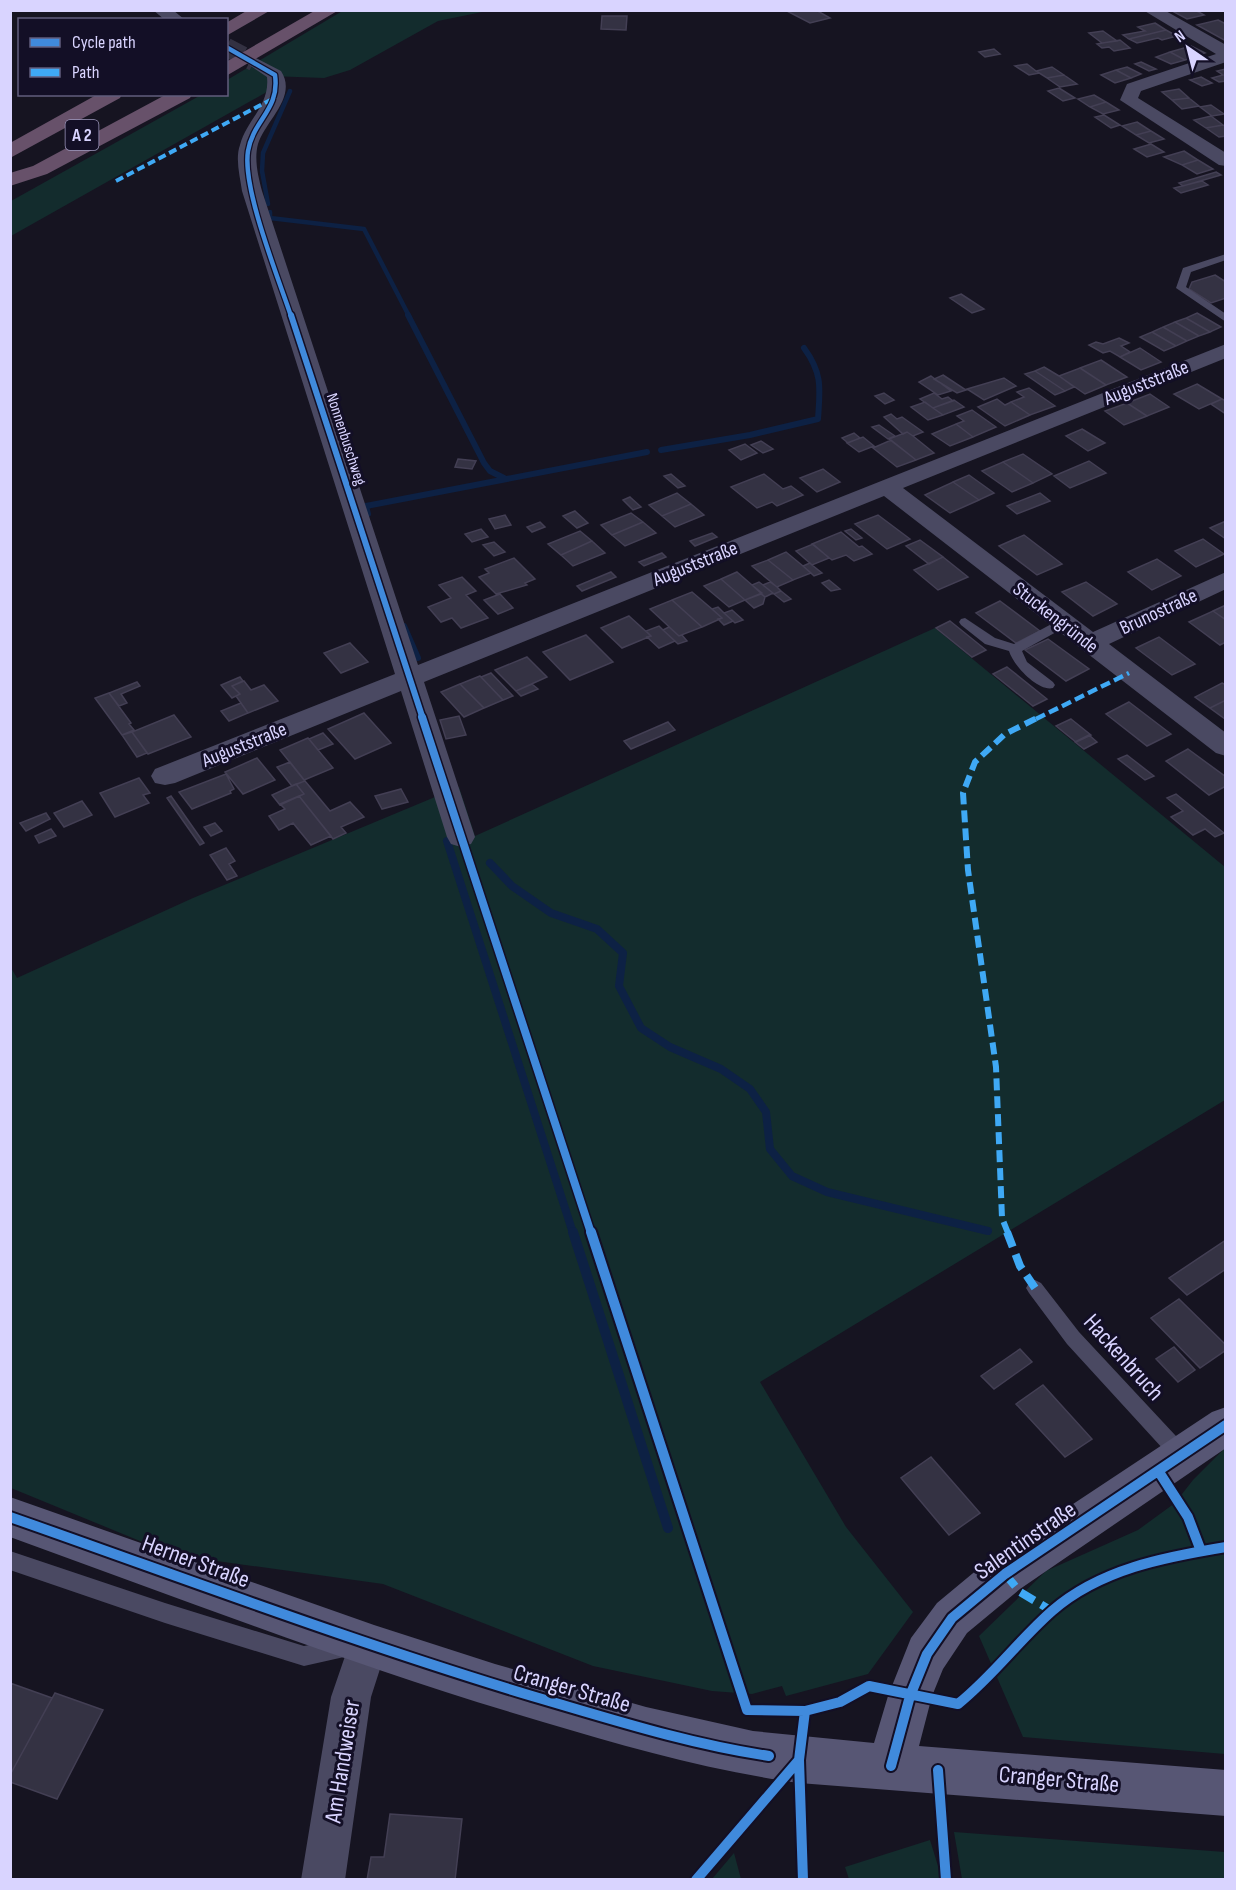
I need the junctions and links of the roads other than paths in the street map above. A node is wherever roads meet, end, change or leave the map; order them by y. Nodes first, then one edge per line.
1 (161, 10) edge
2 (237, 10) edge
3 (262, 10) edge
4 (333, 10) edge
5 (1151, 10) edge
6 (308, 16) edge
7 (174, 18) edge
8 (223, 18) edge
9 (228, 30) edge
10 (228, 53) edge
11 (1226, 54) edge
12 (254, 62) tunnel mouth
13 (228, 69) edge
14 (86, 96) edge
15 (109, 96) edge
16 (151, 96) edge
17 (179, 96) edge
18 (10, 140) edge
19 (10, 152) edge
20 (1226, 161) edge
21 (10, 178) edge
22 (1226, 257) edge
23 (1226, 320) edge
24 (1226, 350) edge
25 (886, 486) junction
26 (1226, 579) edge
27 (966, 622) dead end
28 (1064, 623) junction
29 (1090, 643) junction
30 (1015, 649) junction
31 (410, 677) junction
32 (1048, 685) dead end
33 (1226, 747) edge
34 (165, 776) dead end
35 (461, 837) dead end
36 (1035, 1288) dead end
37 (1226, 1425) edge
38 (1182, 1456) junction
39 (10, 1517) edge
40 (10, 1560) edge
41 (368, 1644) junction
42 (891, 1766) junction
43 (1226, 1793) edge
44 (323, 1880) edge

1 - 7 street
2 - 8 highway
3 - 9 highway
4 - 6 highway
5 - 11 street
6 - 10 highway
6 - 13 highway
11 - 20 street
12 - 31 street, Nonnenbuschweg
14 - 18 highway
15 - 19 highway, A 2
16 - 21 highway, A 2
17 - 21 highway
22 - 23 lane
24 - 25 street, Auguststraße
25 - 28 street, Stuckengründe
25 - 31 street, Auguststraße
26 - 29 street, Brunostraße
27 - 30 lane
28 - 29 street, Stuckengründe
28 - 30 lane
29 - 33 street, Stuckengründe
30 - 32 lane
31 - 34 street, Auguststraße
31 - 35 street, Nonnenbuschweg
36 - 38 lane, Hackenbruch
37 - 38 main road, Salentinstraße
38 - 42 main road, Salentinstraße
39 - 41 main road, Herner Straße
40 - 41 lane
41 - 42 main road, Cranger Straße
41 - 44 street, Am Handweiser
42 - 43 main road, Cranger Straße

